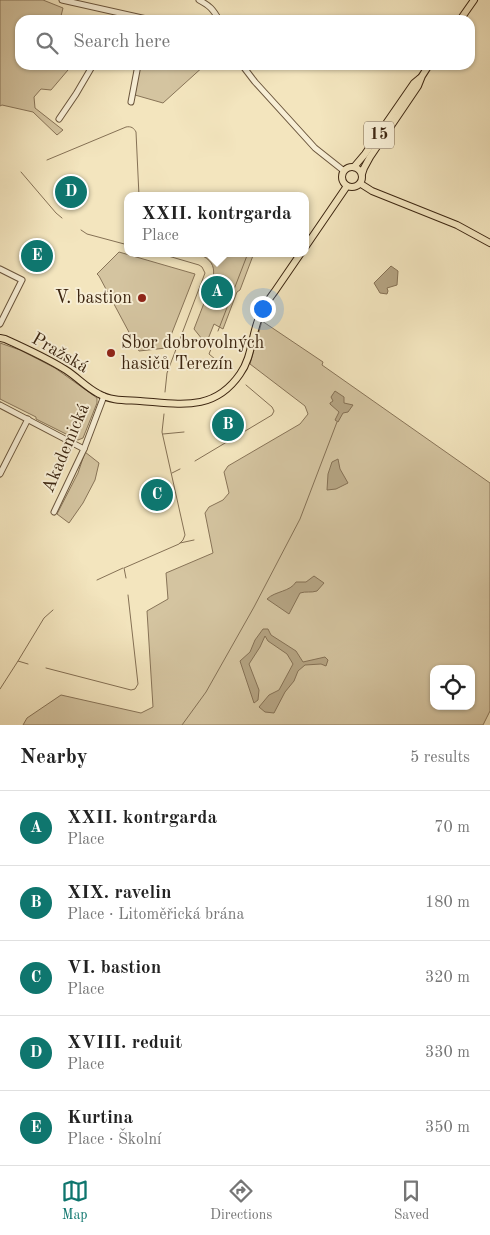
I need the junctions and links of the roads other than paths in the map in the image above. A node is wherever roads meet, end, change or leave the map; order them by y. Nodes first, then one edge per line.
1 (62, 0) edge
2 (199, 0) edge
3 (474, 0) edge
4 (124, 14) joint
5 (128, 15) edge
6 (216, 15) edge
7 (464, 15) edge
8 (90, 70) edge
9 (137, 70) edge
10 (246, 70) edge
11 (426, 70) edge
12 (422, 76) junction
13 (131, 102) dead end
14 (59, 119) dead end
15 (354, 167) junction
16 (344, 172) junction
17 (362, 174) junction
18 (361, 184) junction
19 (347, 186) junction
20 (309, 242) edge
21 (490, 243) edge
22 (298, 257) edge
23 (0, 269) edge
24 (0, 324) edge
25 (0, 338) edge
26 (104, 396) junction
27 (0, 405) edge
28 (28, 419) junction
29 (84, 449) junction
30 (0, 474) edge
31 (54, 512) dead end

1 - 4 street
2 - 6 street
3 - 7 main road
4 - 5 street
8 - 14 street
9 - 13 street
10 - 16 street
11 - 12 main road, 15
12 - 15 main road, 15
12 - 17 main road, 15
15 - 16 main road, 15
15 - 17 main road, 15
16 - 19 main road
17 - 18 main road, 15
18 - 19 main road
18 - 21 main road
19 - 20 main road
22 - 26 main road
23 - 24 street
25 - 26 main road, Pražská
26 - 29 street, Akademická
27 - 28 street
28 - 29 street
28 - 30 street
29 - 31 street, Akademická

